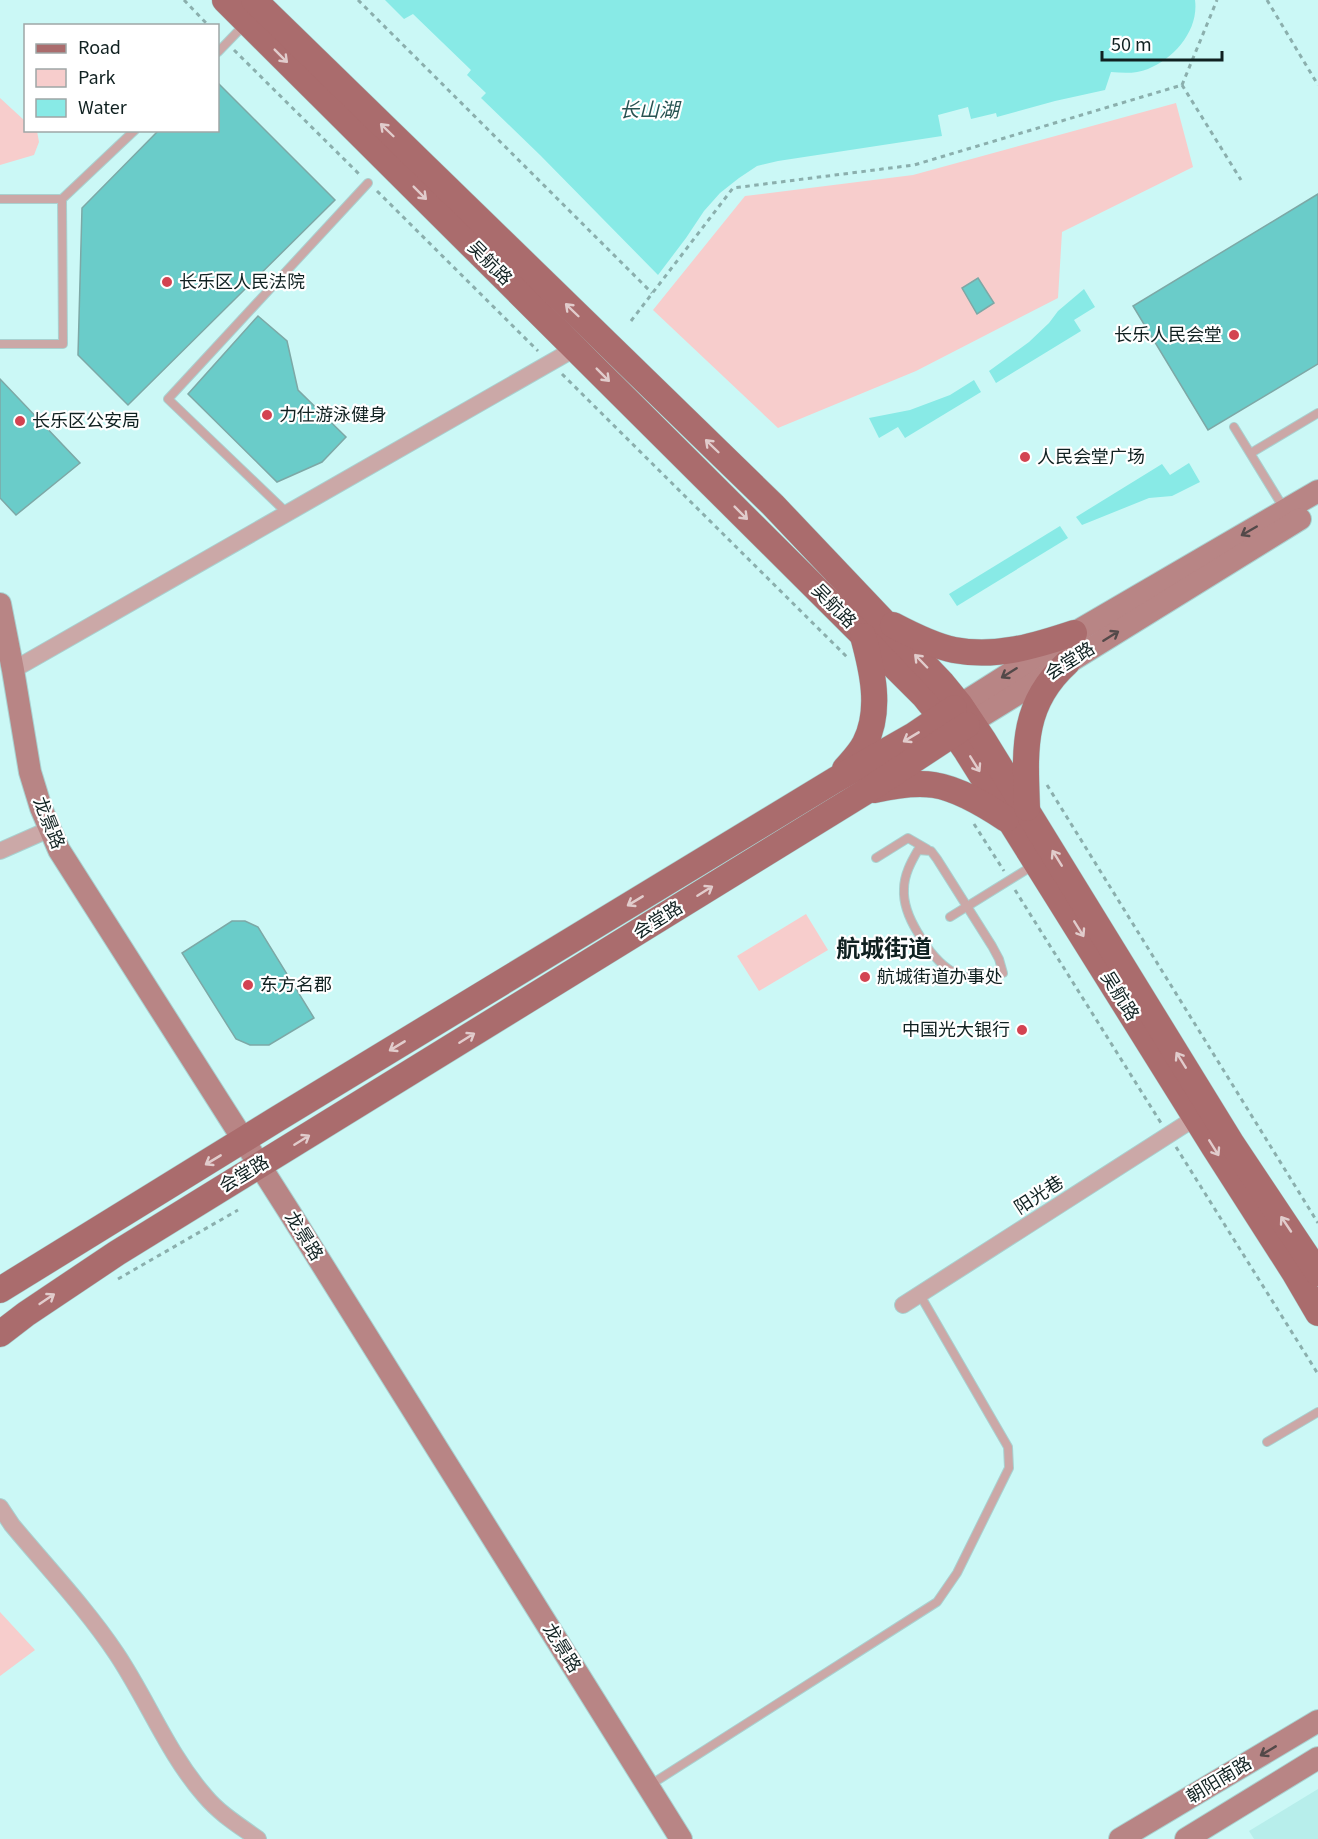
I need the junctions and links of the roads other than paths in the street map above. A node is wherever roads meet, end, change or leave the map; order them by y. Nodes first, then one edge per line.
1 (225, 0) edge
2 (250, 11) edge
3 (219, 50) edge
4 (133, 132) edge
5 (368, 183) dead end
6 (0, 199) edge
7 (62, 200) junction
8 (0, 344) edge
9 (576, 348) junction
10 (1318, 413) edge
11 (1234, 427) dead end
12 (1251, 453) junction
13 (1318, 491) edge
14 (1318, 508) edge
15 (1285, 510) junction
16 (287, 513) junction
17 (0, 604) edge
18 (872, 627) junction
19 (1074, 633) junction
20 (1067, 663) junction
21 (13, 670) junction
22 (957, 719) junction
23 (835, 780) junction
24 (865, 792) junction
25 (1020, 817) junction
26 (50, 829) junction
27 (0, 851) edge
28 (930, 851) junction
29 (876, 858) dead end
30 (1037, 863) junction
31 (967, 906) junction
32 (950, 917) dead end
33 (1196, 1118) junction
34 (244, 1141) junction
35 (259, 1165) junction
36 (1318, 1273) edge
37 (0, 1290) edge
38 (920, 1295) junction
39 (903, 1305) dead end
40 (1318, 1313) edge
41 (0, 1334) edge
42 (1318, 1412) edge
43 (1267, 1442) dead end
44 (0, 1507) edge
45 (1318, 1721) edge
46 (1318, 1758) edge
47 (648, 1786) junction
48 (258, 1839) edge
49 (681, 1839) edge
50 (1120, 1839) edge
51 (1186, 1839) edge

1 - 2 main road, 吴航路
2 - 3 lane
2 -> 9 main road, 吴航路
18 -> 2 main road, 吴航路
4 - 7 lane
5 - 16 lane
6 - 7 lane
7 - 8 lane
9 - 16 street
9 -> 18 main road, 吴航路
10 - 12 lane
11 - 12 lane
12 - 15 lane
13 - 15 street, 会堂路
20 -> 14 street, 会堂路
15 -> 19 street, 会堂路
16 - 21 street
17 - 21 street, 龙景路
19 -> 18 main road
18 - 22 main road, 吴航路
18 - 23 main road
19 -> 22 street, 会堂路
20 - 22 street, 会堂路
20 - 25 main road
21 - 26 street, 龙景路
22 -> 23 main road, 会堂路
22 - 24 main road, 会堂路
22 - 25 main road, 吴航路
23 -> 34 main road, 会堂路
24 - 25 main road
35 -> 24 main road, 会堂路
25 - 30 main road, 吴航路
36 -> 25 main road, 吴航路
26 - 27 street
26 - 34 street, 龙景路
28 - 29 lane
28 - 31 lane
28 - 31 lane
30 - 31 lane
30 -> 33 main road, 吴航路
31 - 32 lane
33 - 38 street, 阳光巷
33 -> 40 main road, 吴航路
34 - 35 street, 龙景路
34 -> 37 main road, 会堂路
41 -> 35 main road, 会堂路
35 - 47 street, 龙景路
38 - 39 street, 阳光巷
38 - 47 lane
42 - 43 lane
44 - 48 street
45 -> 50 street, 朝阳南路
46 - 51 street, 朝阳南路
47 - 49 street, 龙景路

